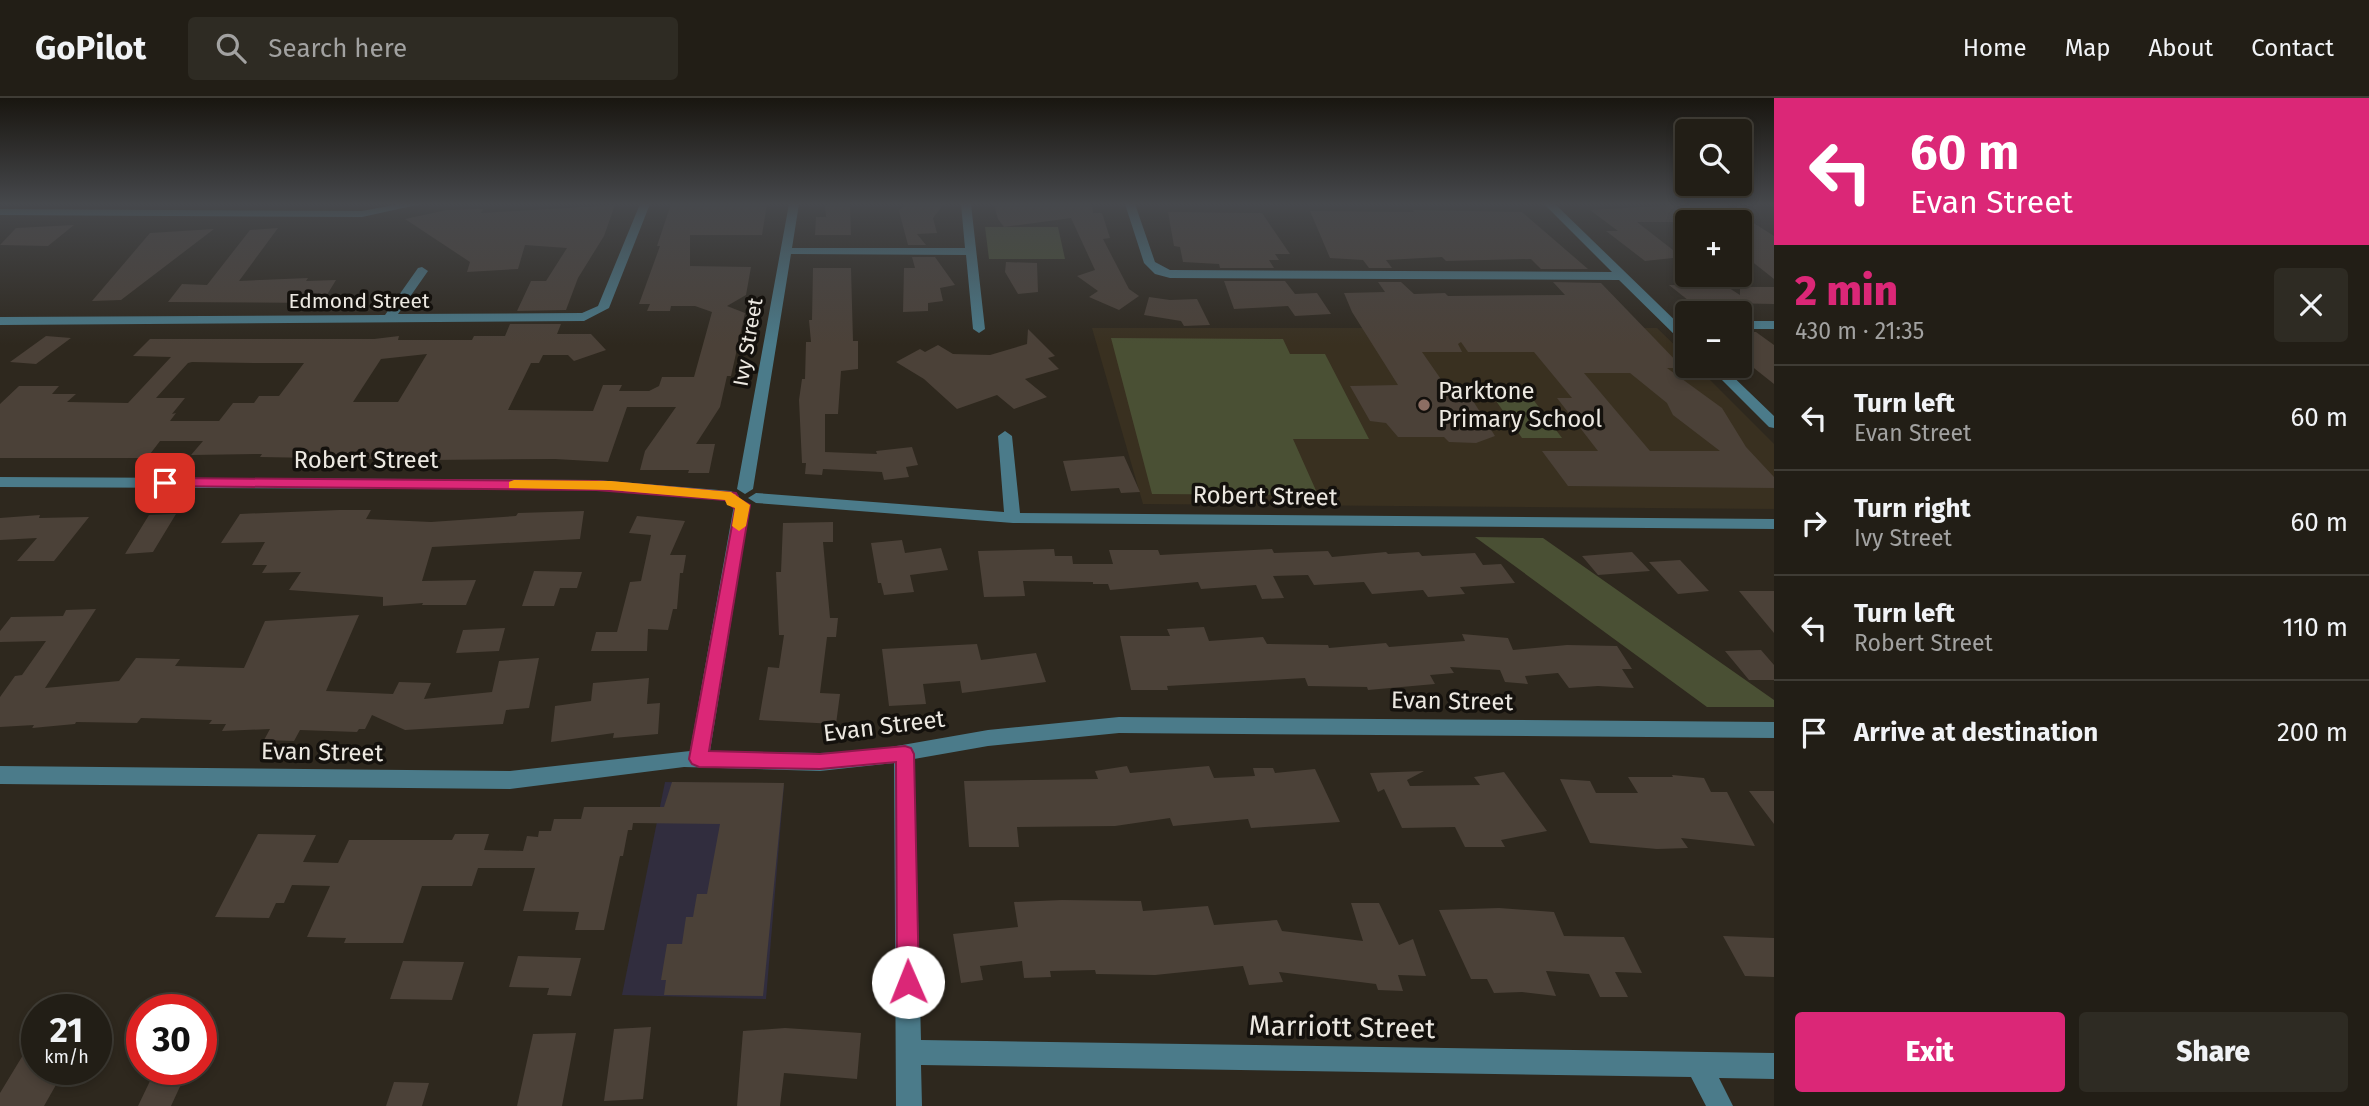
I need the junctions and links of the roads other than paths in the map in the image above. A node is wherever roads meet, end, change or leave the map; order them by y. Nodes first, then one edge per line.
1 (626, 251) edge
2 (787, 251) edge
3 (794, 251) edge
4 (1146, 251) edge
5 (1597, 251) edge
6 (971, 252) joint
7 (422, 271) dead end
8 (1623, 276) junction
9 (388, 320) junction
10 (0, 321) edge
11 (1672, 324) joint
12 (1752, 324) edge
13 (1774, 325) edge
14 (1675, 327) edge
15 (979, 329) dead end
16 (1726, 378) edge
17 (1774, 424) edge
18 (1005, 436) dead end
19 (0, 482) edge
20 (744, 497) junction
21 (1013, 518) junction
22 (1774, 524) edge
23 (1774, 730) edge
24 (905, 754) junction
25 (699, 759) junction
26 (0, 775) edge
27 (909, 1052) junction
28 (1698, 1065) junction
29 (1774, 1066) edge
30 (909, 1106) edge
31 (1720, 1106) edge

1 - 9 street, Edmond Street
2 - 20 street, Ivy Street
3 - 6 street
4 - 8 street
5 - 8 street
6 - 15 street
7 - 9 street
8 - 11 street
9 - 10 street, Edmond Street
11 - 14 street
12 - 13 street
16 - 17 street
18 - 21 street
19 - 20 street, Robert Street
20 - 21 street, Robert Street
20 - 25 street, Ivy Street
21 - 22 street, Robert Street
23 - 24 street, Evan Street
24 - 25 street, Evan Street
24 - 27 street
25 - 26 street, Evan Street
27 - 28 street, Marriott Street
27 - 30 street
28 - 29 street, Marriott Street
28 - 31 street

